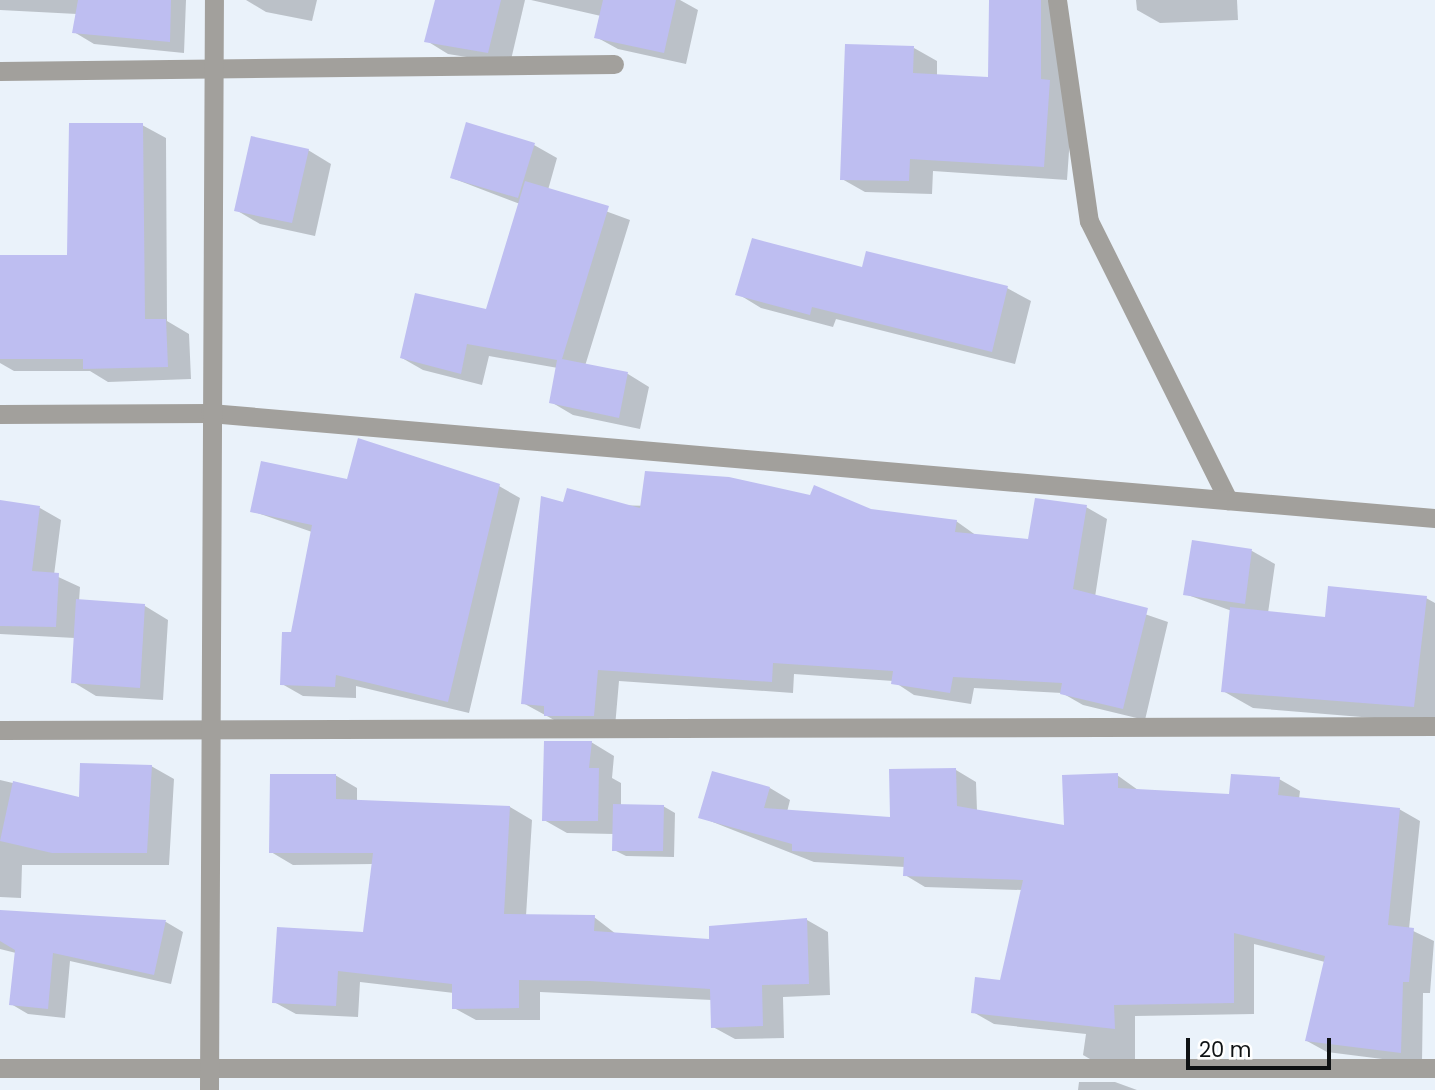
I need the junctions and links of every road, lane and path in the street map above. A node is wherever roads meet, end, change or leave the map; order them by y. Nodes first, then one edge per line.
1 (214, 0) edge
2 (1057, 0) edge
3 (614, 64) dead end
4 (212, 68) junction
5 (0, 71) edge
6 (210, 413) junction
7 (0, 414) edge
8 (1228, 500) junction
9 (1435, 518) edge
10 (1435, 726) edge
11 (210, 729) junction
12 (0, 730) edge
13 (0, 1068) edge
14 (209, 1068) junction
15 (1435, 1068) edge
16 (209, 1090) edge

1 - 4 street
2 - 8 street
3 - 4 street
4 - 5 street
4 - 6 street
6 - 7 street
6 - 8 street
6 - 11 street
8 - 9 street
10 - 11 street
11 - 12 street
11 - 14 street
13 - 14 street
14 - 15 street
14 - 16 street

